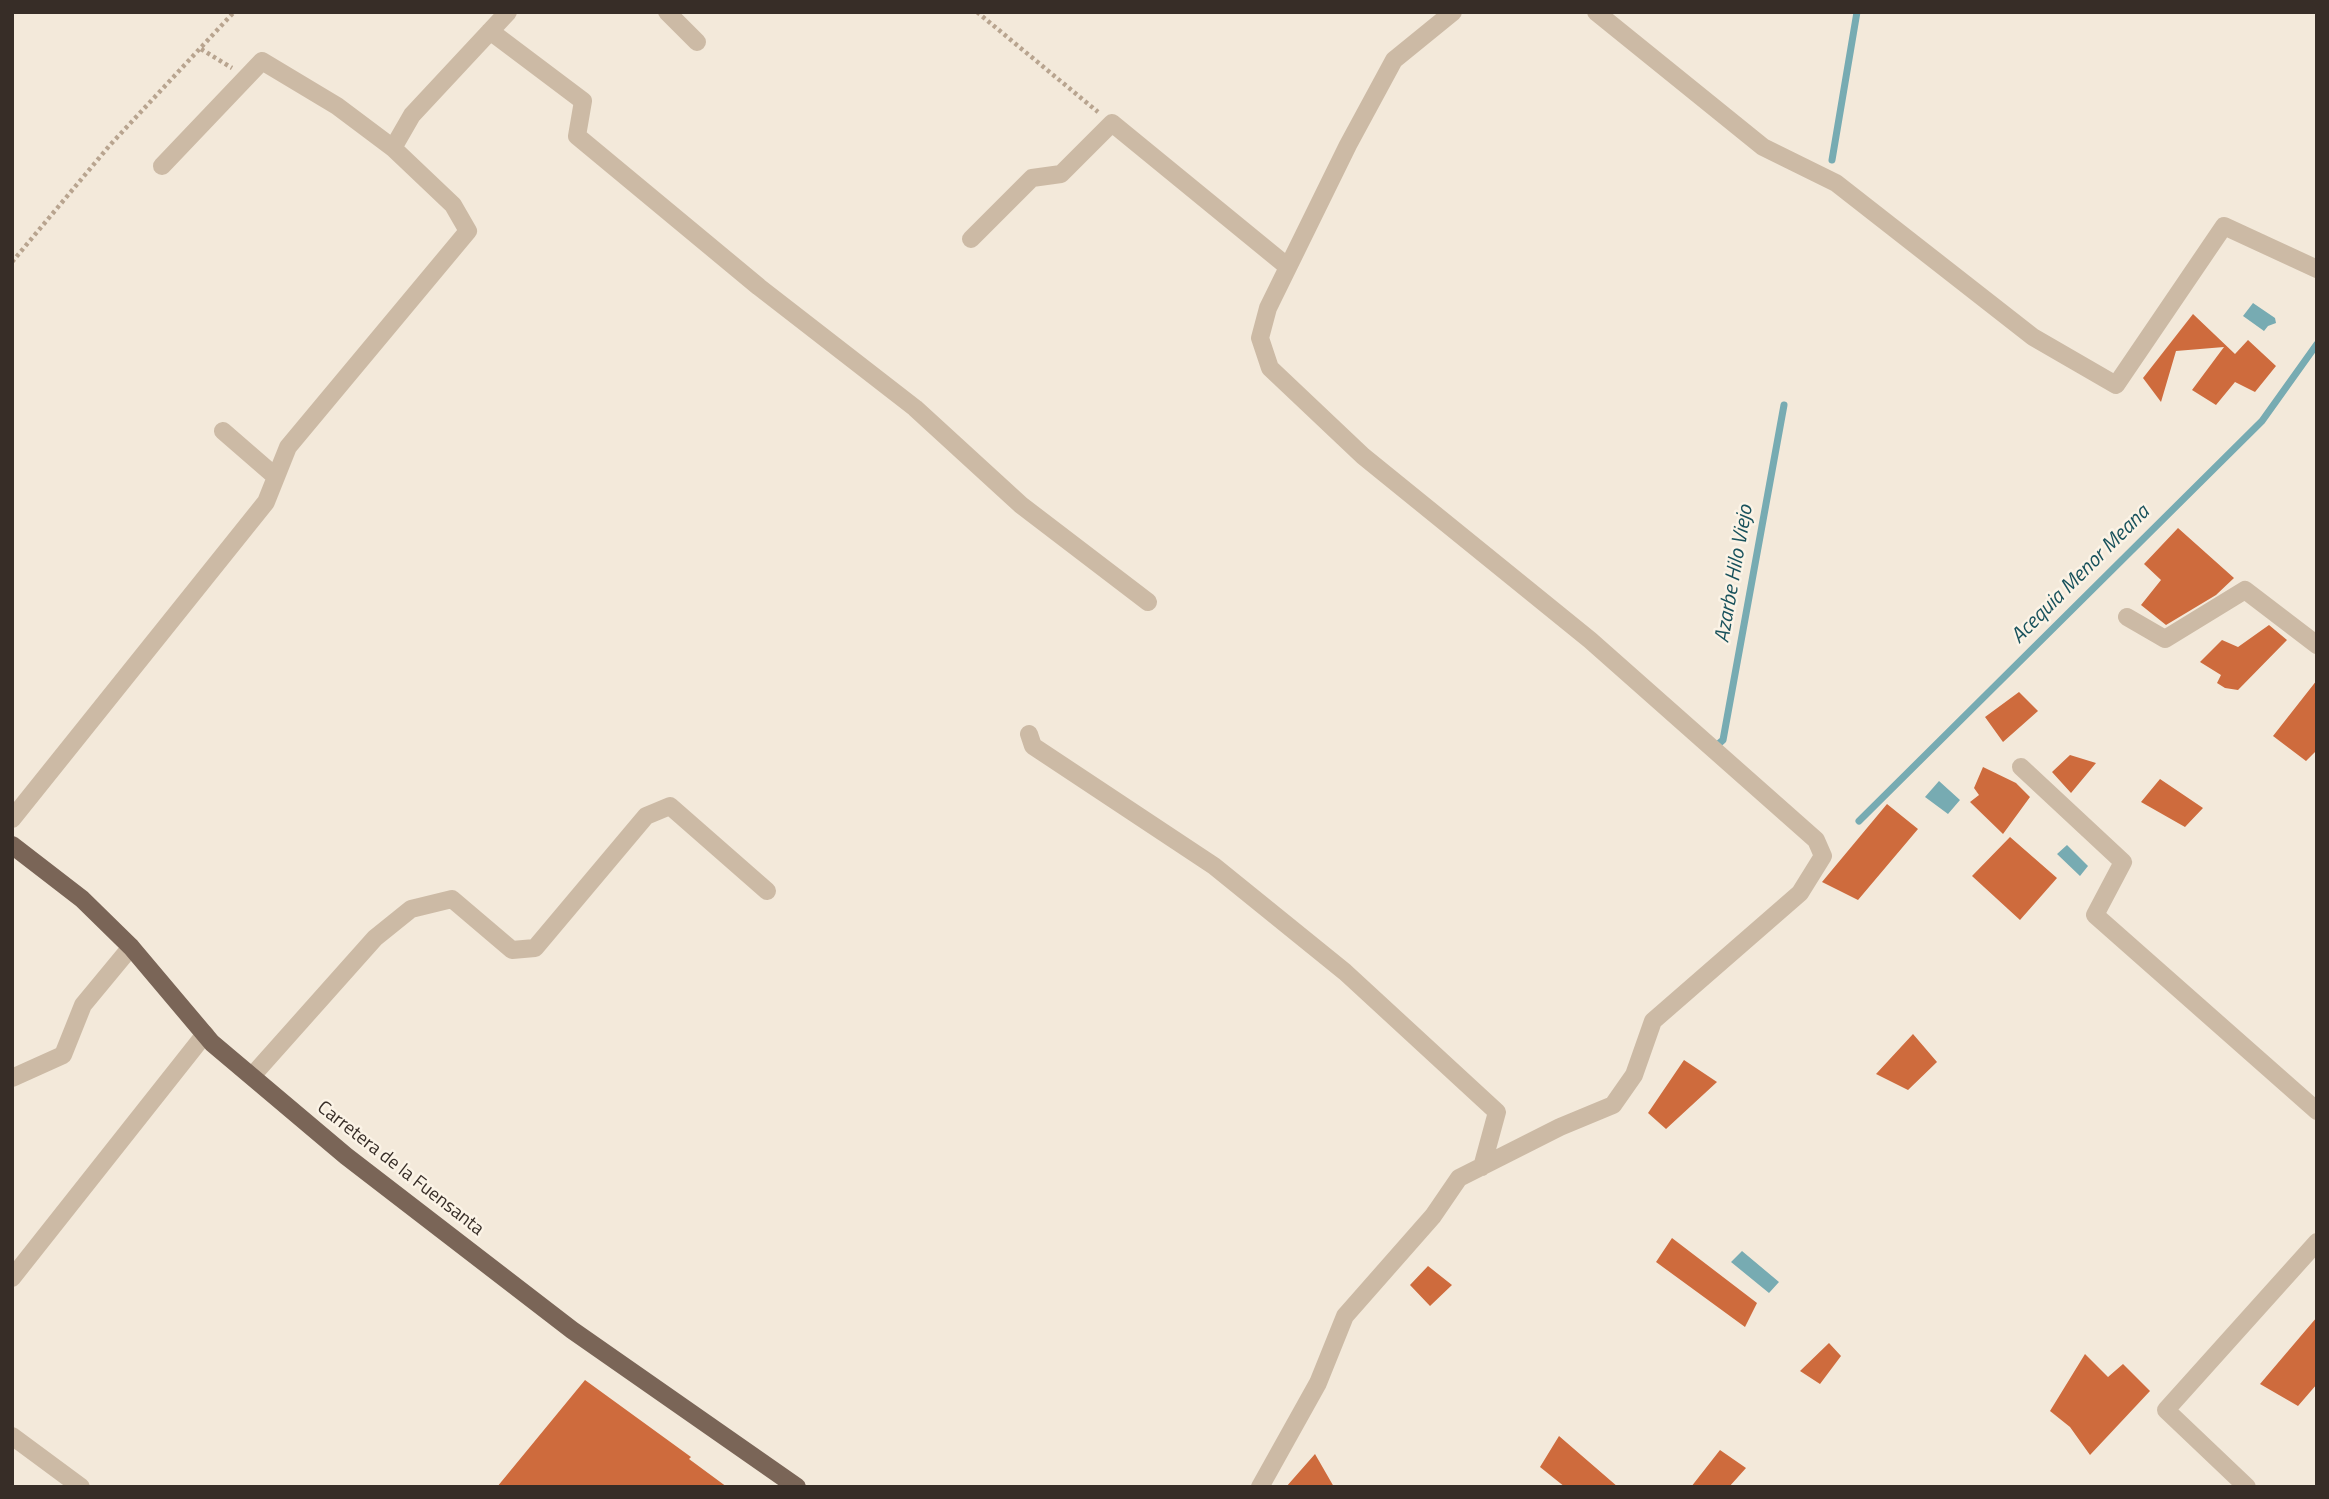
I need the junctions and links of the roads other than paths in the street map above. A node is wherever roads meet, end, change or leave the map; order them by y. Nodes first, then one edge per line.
1 (508, 12) edge
2 (667, 12) edge
3 (1453, 12) edge
4 (1596, 12) edge
5 (490, 32) junction
6 (697, 42) dead end
7 (393, 148) junction
8 (162, 166) dead end
9 (971, 239) dead end
10 (1288, 267) junction
11 (2317, 269) edge
12 (223, 431) dead end
13 (276, 477) junction
14 (1148, 602) dead end
15 (2127, 617) dead end
16 (2317, 645) edge
17 (1029, 734) dead end
18 (2021, 767) dead end
19 (12, 819) edge
20 (12, 845) edge
21 (767, 891) dead end
22 (131, 947) junction
23 (205, 1034) junction
24 (252, 1076) junction
25 (12, 1078) edge
26 (2317, 1111) edge
27 (1482, 1167) junction
28 (2317, 1242) edge
29 (12, 1278) edge
30 (12, 1436) edge
31 (82, 1487) edge
32 (797, 1487) edge
33 (1259, 1487) edge
34 (2247, 1487) edge

1 - 5 street
2 - 6 street
3 - 10 street
4 - 11 street
5 - 7 street
5 - 14 street
7 - 8 street
7 - 13 street
9 - 10 street
10 - 27 street
12 - 13 street
13 - 19 street
15 - 16 street
17 - 27 street
18 - 26 street
20 - 22 main road, Carretera de la Fuensanta
21 - 24 street
22 - 23 main road, Carretera de la Fuensanta
22 - 25 street
23 - 24 main road, Carretera de la Fuensanta
23 - 29 street
24 - 32 main road, Carretera de la Fuensanta
27 - 33 street
28 - 34 street
30 - 31 street

